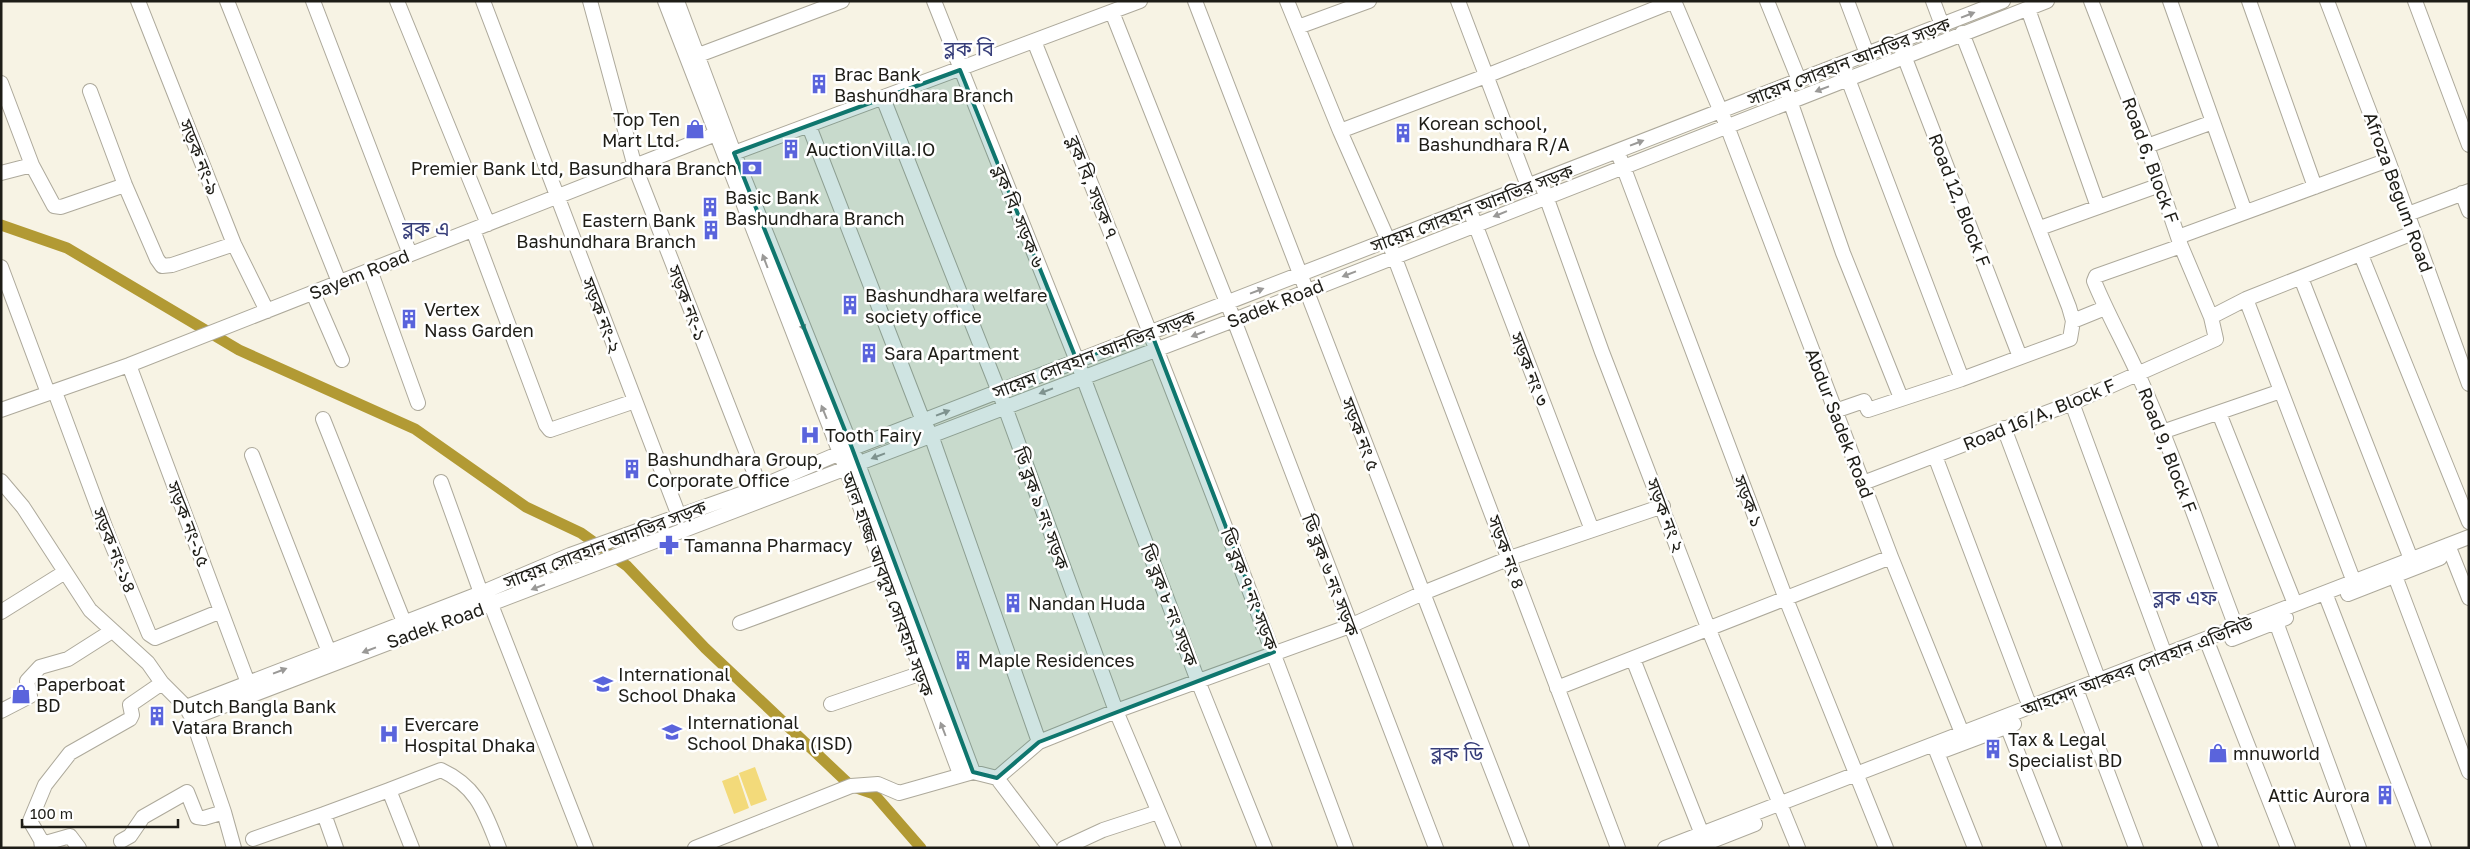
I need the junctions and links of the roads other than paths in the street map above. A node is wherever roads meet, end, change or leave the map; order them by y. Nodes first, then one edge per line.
1 (138, 1) edge
2 (227, 1) edge
3 (313, 1) edge
4 (397, 1) edge
5 (483, 1) edge
6 (590, 1) edge
7 (665, 1) edge
8 (677, 1) edge
9 (842, 1) edge
10 (934, 1) edge
11 (1140, 1) edge
12 (1195, 1) edge
13 (1287, 1) edge
14 (1369, 1) edge
15 (1458, 1) edge
16 (1674, 1) edge
17 (1767, 1) edge
18 (1847, 1) edge
19 (1932, 1) edge
20 (2003, 1) edge
21 (2047, 1) edge
22 (2091, 1) edge
23 (2170, 1) edge
24 (2249, 1) edge
25 (2327, 1) edge
26 (2334, 1) edge
27 (2415, 1) edge
28 (2028, 9) junction
29 (1112, 12) junction
30 (1942, 25) junction
31 (1298, 27) junction
32 (1962, 34) junction
33 (1034, 41) junction
34 (1899, 42) junction
35 (1867, 54) junction
36 (696, 56) junction
37 (1905, 56) junction
38 (1843, 64) junction
39 (960, 70) junction
40 (1486, 76) junction
41 (1848, 79) junction
42 (1799, 80) junction
43 (1, 83) edge
44 (1784, 86) junction
45 (90, 91) dead end
46 (883, 98) junction
47 (1790, 101) junction
48 (1720, 111) junction
49 (2213, 122) junction
50 (809, 126) junction
51 (1726, 126) junction
52 (1340, 131) junction
53 (716, 134) junction
54 (2469, 145) edge
55 (2147, 146) junction
56 (1618, 151) junction
57 (734, 153) junction
58 (2388, 160) junction
59 (32, 165) junction
60 (1623, 166) junction
61 (635, 167) junction
62 (1, 174) edge
63 (1541, 180) junction
64 (125, 185) junction
65 (2160, 185) junction
66 (1528, 186) junction
67 (2315, 187) junction
68 (2466, 192) edge
69 (1545, 196) junction
70 (556, 197) junction
71 (2098, 207) junction
72 (1469, 209) junction
73 (2469, 211) edge
74 (2245, 212) junction
75 (2411, 213) junction
76 (488, 224) junction
77 (1474, 225) junction
78 (2040, 228) junction
79 (473, 230) junction
80 (2413, 234) junction
81 (1388, 240) junction
82 (2180, 241) junction
83 (234, 244) junction
84 (410, 254) junction
85 (1394, 256) junction
86 (2361, 256) junction
87 (1, 267) edge
88 (370, 270) junction
89 (1300, 274) junction
90 (2301, 278) junction
91 (339, 282) junction
92 (1306, 291) junction
93 (313, 293) junction
94 (2246, 299) junction
95 (1227, 303) junction
96 (2105, 308) junction
97 (267, 311) junction
98 (2211, 317) junction
99 (1234, 320) junction
100 (2073, 321) junction
101 (1151, 332) junction
102 (2214, 341) joint
103 (1157, 349) junction
104 (2020, 358) junction
105 (342, 360) dead end
106 (1077, 361) junction
107 (129, 365) junction
108 (2469, 365) edge
109 (2138, 373) junction
110 (1082, 378) junction
111 (1962, 379) junction
112 (2469, 384) edge
113 (999, 391) junction
114 (2281, 391) junction
115 (52, 392) junction
116 (1901, 398) junction
117 (635, 401) junction
118 (418, 403) dead end
119 (2072, 403) junction
120 (1005, 407) junction
121 (1, 410) edge
122 (1835, 411) junction
123 (2219, 413) junction
124 (323, 419) dead end
125 (923, 421) junction
126 (2004, 428) junction
127 (2162, 432) junction
128 (931, 435) junction
129 (846, 451) junction
130 (252, 455) dead end
131 (1934, 456) junction
132 (851, 466) junction
133 (1, 481) edge
134 (441, 482) dead end
135 (1863, 483) junction
136 (760, 487) junction
137 (1663, 506) junction
138 (679, 516) junction
139 (2469, 522) edge
140 (1592, 530) junction
141 (2469, 537) edge
142 (2469, 548) edge
143 (2450, 550) junction
144 (1891, 557) junction
145 (1510, 558) junction
146 (2411, 559) junction
147 (883, 570) junction
148 (65, 572) junction
149 (2393, 572) junction
150 (2354, 582) junction
151 (482, 591) junction
152 (1422, 593) junction
153 (2327, 597) junction
154 (2469, 598) edge
155 (1786, 599) junction
156 (492, 604) junction
157 (2295, 604) junction
158 (221, 611) junction
159 (1, 612) edge
160 (2274, 618) junction
161 (404, 622) junction
162 (740, 623) dead end
163 (1350, 626) junction
164 (2236, 628) junction
165 (1708, 630) junction
166 (112, 631) junction
167 (2207, 644) junction
168 (329, 652) junction
169 (1274, 652) junction
170 (2165, 655) junction
171 (1633, 659) junction
172 (2140, 670) junction
173 (922, 673) junction
174 (1198, 681) junction
175 (2098, 681) junction
176 (162, 683) junction
177 (248, 683) junction
178 (1557, 688) junction
179 (2078, 694) junction
180 (831, 704) dead end
181 (2030, 707) junction
182 (1, 711) edge
183 (1116, 711) junction
184 (189, 712) junction
185 (2006, 722) junction
186 (1962, 734) junction
187 (1039, 742) junction
188 (1936, 749) junction
189 (2469, 772) edge
190 (967, 773) junction
191 (997, 778) junction
192 (1860, 778) junction
193 (389, 790) junction
194 (1782, 809) junction
195 (224, 812) junction
196 (1158, 812) junction
197 (324, 814) junction
198 (253, 839) dead end
199 (121, 841) dead end
200 (1702, 843) edge
201 (42, 846) edge
202 (79, 848) edge
203 (234, 848) edge
204 (336, 848) edge
205 (412, 848) edge
206 (499, 848) edge
207 (586, 848) edge
208 (695, 848) edge
209 (1050, 848) edge
210 (1064, 848) edge
211 (1174, 848) edge
212 (1265, 848) edge
213 (1346, 848) edge
214 (1436, 848) edge
215 (1522, 848) edge
216 (1618, 848) edge
217 (1665, 848) edge
218 (1798, 848) edge
219 (1886, 848) edge
220 (1975, 848) edge
221 (2054, 848) edge
222 (2136, 848) edge
223 (2210, 848) edge
224 (2288, 848) edge
225 (2360, 848) edge
226 (2424, 848) edge

1 - 83 street, সড়ক নং-৯
2 - 91 street
3 - 84 street
4 - 76 street
5 - 70 street, সড়ক নং-২
6 - 61 street, সড়ক নং-১
7 - 53 street, আল হাজ্জ আবদুস সোবহান সড়ক
8 - 36 street
9 - 36 street
10 - 39 street, ব্লক বি, সড়ক ৬
11 - 29 street
12 - 89 street, সড়ক নং ৫
13 - 31 street, সড়ক নং ৪
14 - 31 street
15 - 40 street
16 - 40 street
16 - 48 street, Abdur Sadek Road
17 - 42 street
18 - 35 street
19 - 30 street
30 -> 20 street, সায়েম সোবহান আনভির সড়ক
21 - 28 street, সায়েম সোবহান আনভির সড়ক
22 - 55 street, Road 6, Block F
23 - 49 street
24 - 67 street
25 - 58 street, Afroza Begum Road
26 - 75 street, Afroza Begum Road
27 - 54 street
28 - 32 street, সায়েম সোবহান আনভির সড়ক
28 - 71 street
29 - 33 street
29 - 95 street, ডি ব্লক ৬ নং সড়ক
30 - 34 street, সায়েম সোবহান আনভির সড়ক
31 - 52 street, সড়ক নং ৪
32 - 37 street, সায়েম সোবহান আনভির সড়ক
32 - 78 street
33 - 39 street
33 - 101 street, ব্লক বি, সড়ক ৭
34 - 35 street, সায়েম সোবহান আনভির সড়ক
34 - 37 street, Road 12, Block F
35 - 38 street, সায়েম সোবহান আনভির সড়ক
36 - 57 street
37 - 41 street, সায়েম সোবহান আনভির সড়ক
37 - 104 street, Road 12, Block F
38 - 41 street
38 - 42 street, সায়েম সোবহান আনভির সড়ক
39 - 46 street
39 - 106 street, ব্লক বি, সড়ক ৬
40 - 52 street
40 - 66 street
41 -> 47 street, সায়েম সোবহান আনভির সড়ক
41 - 111 street
42 - 44 street, সায়েম সোবহান আনভির সড়ক
43 - 59 street
44 - 47 street
44 - 48 street, সায়েম সোবহান আনভির সড়ক
45 - 64 street
46 - 50 street
46 - 113 street, ডি ব্লক ৯ নং সড়ক
47 - 51 street, সায়েম সোবহান আনভির সড়ক
47 - 116 street
48 - 51 street, Abdur Sadek Road
56 -> 48 street, সায়েম সোবহান আনভির সড়ক
49 - 55 street
49 - 74 street
50 - 57 street
50 - 125 street
51 - 60 street, সায়েম সোবহান আনভির সড়ক
51 - 122 street, Abdur Sadek Road
52 - 81 street, সড়ক নং ৪
53 - 61 street, Sayem Road
129 -> 53 street, আল হাজ্জ আবদুস সোবহান সড়ক
55 - 65 street, Road 6, Block F
56 - 60 street, সড়ক ১
56 - 63 street, সায়েম সোবহান আনভির সড়ক
57 -> 129 street
58 - 67 street
58 - 75 street, Afroza Begum Road
59 - 62 street
59 - 64 street
60 - 69 street, সায়েম সোবহান আনভির সড়ক
60 - 155 street, সড়ক ১
61 - 70 street, Sayem Road
61 - 136 street, সড়ক নং-১
63 - 66 street, সায়েম সোবহান আনভির সড়ক
63 - 69 street, সড়ক নং ২
64 - 83 street
65 - 71 street
65 - 82 street, Road 6, Block F
66 - 72 street, সায়েম সোবহান আনভির সড়ক
67 - 74 street
68 - 73 street
68 - 75 street
69 -> 77 street, Sadek Road
69 - 137 street, সড়ক নং ২
70 - 76 street, Sayem Road
70 - 117 street, সড়ক নং-২
71 - 78 street
72 - 77 street, সড়ক নং ৩
72 - 81 street, সায়েম সোবহান আনভির সড়ক
74 - 82 street
75 - 80 street, Afroza Begum Road
75 - 108 street, Afroza Begum Road
76 - 79 street, Sayem Road
77 - 85 street, Sadek Road
77 - 140 street, সড়ক নং ৩
78 - 100 street
79 - 84 street, Sayem Road
79 - 117 street
80 - 86 street
80 - 112 street, Afroza Begum Road
81 - 85 street, সড়ক নং ৪
81 - 89 street, সায়েম সোবহান আনভির সড়ক
82 - 96 street, Road 9, Block F
82 - 98 street, Road 6, Block F
83 - 97 street, সড়ক নং-৯
84 - 88 street, Sayem Road
85 -> 92 street, Sadek Road
85 - 145 street, সড়ক নং ৪
86 - 90 street
86 - 139 street
87 - 115 street
88 - 91 street, Sayem Road
88 - 118 street
89 - 92 street, সড়ক নং ৫
95 -> 89 street, সায়েম সোবহান আনভির সড়ক
90 - 94 street
90 - 146 street
91 - 93 street, Sayem Road
92 - 99 street, Sadek Road
92 - 152 street, সড়ক নং ৫
93 - 97 street, Sayem Road
93 - 105 street
94 - 98 street
94 - 114 street
95 - 99 street, ডি ব্লক ৬ নং সড়ক
95 - 101 street, সায়েম সোবহান আনভির সড়ক
96 - 100 street
96 - 109 street, Road 9, Block F
97 - 107 street, Sayem Road
98 - 102 street, Road 6, Block F
99 -> 103 street, Sadek Road
99 - 163 street, ডি ব্লক ৬ নং সড়ক
100 - 104 street
101 - 103 street, ডি ব্লক ৭ নং সড়ক
101 - 106 street, সায়েম সোবহান আনভির সড়ক
102 - 109 street, Road 16/A, Block F
103 - 110 street, Sadek Road
103 - 169 street, ডি ব্লক ৭ নং সড়ক
104 - 111 street
106 - 110 street, ডি ব্লক ৮ নং সড়ক
106 - 113 street, সায়েম সোবহান আনভির সড়ক
107 - 115 street, Sayem Road
107 - 158 street, সড়ক নং-১৫
109 - 119 street, Road 16/A, Block F
109 - 127 street, Road 9, Block F
110 -> 120 street, Sadek Road
110 - 174 street, ডি ব্লক ৮ নং সড়ক
111 - 116 street
113 - 120 street, ডি ব্লক ৯ নং সড়ক
125 -> 113 street, সায়েম সোবহান আনভির সড়ক
114 - 123 street
114 - 150 street
115 - 121 street, Sayem Road
115 - 158 street, সড়ক নং-১৪
116 - 122 street
117 - 138 street, সড়ক নং-২
119 - 126 street, Road 16/A, Block F
119 - 170 street
120 - 128 street, Sadek Road
120 - 183 street, ডি ব্লক ৯ নং সড়ক
122 - 135 street, Abdur Sadek Road
123 - 127 street
123 - 157 street
124 - 161 street
125 - 128 street
125 - 129 street, সায়েম সোবহান আনভির সড়ক
126 - 131 street, Road 16/A, Block F
126 - 175 street
127 - 164 street, Road 9, Block F
128 -> 132 street, Sadek Road
128 - 187 street
129 - 132 street
129 - 136 street, সায়েম সোবহান আনভির সড়ক
130 - 168 street
131 - 135 street, Road 16/A, Block F
131 - 181 street
132 - 147 street, আল হাজ্জ আবদুস সোবহান সড়ক
132 -> 156 street, Sadek Road
132 - 190 street
133 - 148 street
134 - 151 street
135 - 144 street, Abdur Sadek Road
136 - 138 street, সায়েম সোবহান আনভির সড়ক
137 - 140 street
137 - 165 street, সড়ক নং ২
138 - 151 street, সায়েম সোবহান আনভির সড়ক
140 - 145 street
141 - 143 street, আহমেদ আকবর সোবহান এভিনিউ
142 - 143 street, আহমেদ আকবর সোবহান এভিনিউ
143 - 146 street, আহমেদ আকবর সোবহান এভিনিউ
143 - 149 street, আহমেদ আকবর সোবহান এভিনিউ
143 - 154 street
144 - 155 street
144 - 186 street, Abdur Sadek Road
145 - 152 street
145 - 178 street, সড়ক নং ৪
146 - 149 street, আহমেদ আকবর সোবহান এভিনিউ
147 - 162 street
147 - 173 street, আল হাজ্জ আবদুস সোবহান সড়ক
148 - 159 street
148 - 166 street
149 - 150 street, আহমেদ আকবর সোবহান এভিনিউ
149 - 153 street, আহমেদ আকবর সোবহান এভিনিউ
149 - 189 street
150 - 153 street, আহমেদ আকবর সোবহান এভিনিউ
151 - 156 street
151 - 161 street, সায়েম সোবহান আনভির সড়ক
152 - 163 street
152 - 215 street, সড়ক নং ৫
153 - 157 street, আহমেদ আকবর সোবহান এভিনিউ
153 - 160 street, আহমেদ আকবর সোবহান এভিনিউ
153 - 226 street
155 - 165 street
155 - 192 street, সড়ক ১
156 -> 184 street, Sadek Road
156 - 207 street
157 - 160 street, আহমেদ আকবর সোবহান এভিনিউ
158 - 177 street, সড়ক নং-১৫
160 - 164 street, আহমেদ আকবর সোবহান এভিনিউ
160 - 167 street, আহমেদ আকবর সোবহান এভিনিউ
160 - 225 street
161 - 168 street, সায়েম সোবহান আনভির সড়ক
163 - 169 street
163 - 214 street, ডি ব্লক ৬ নং সড়ক
164 - 167 street, আহমেদ আকবর সোবহান এভিনিউ
165 - 171 street
165 - 194 street, সড়ক নং ২
166 - 176 street
166 - 182 street
167 - 170 street, আহমেদ আকবর সোবহান এভিনিউ
167 - 172 street, আহমেদ আকবর সোবহান এভিনিউ
167 - 224 street
177 -> 168 street, সায়েম সোবহান আনভির সড়ক
169 - 174 street
169 - 213 street, ডি ব্লক ৭ নং সড়ক
170 - 172 street, আহমেদ আকবর সোবহান এভিনিউ
171 - 178 street
171 - 200 street
172 - 175 street, আহমেদ আকবর সোবহান এভিনিউ
172 - 179 street, আহমেদ আকবর সোবহান এভিনিউ
172 - 223 street
173 - 180 street
190 -> 173 street, আল হাজ্জ আবদুস সোবহান সড়ক
174 - 183 street
174 - 212 street, ডি ব্লক ৮ নং সড়ক
175 - 179 street, আহমেদ আকবর সোবহান এভিনিউ
176 - 184 street
176 - 201 street
177 - 184 street, সায়েম সোবহান আনভির সড়ক
178 - 216 street, সড়ক নং ৪
179 - 181 street, আহমেদ আকবর সোবহান এভিনিউ
179 - 185 street, আহমেদ আকবর সোবহান এভিনিউ
179 - 222 street
181 - 185 street, আহমেদ আকবর সোবহান এভিনিউ
183 - 187 street
183 - 196 street, ডি ব্লক ৯ নং সড়ক
184 - 195 street
185 - 186 street, আহমেদ আকবর সোবহান এভিনিউ
185 - 188 street, আহমেদ আকবর সোবহান এভিনিউ
185 - 221 street
186 - 188 street, আহমেদ আকবর সোবহান এভিনিউ
187 - 191 street
188 - 192 street, আহমেদ আকবর সোবহান এভিনিউ
188 - 220 street
190 - 191 street
190 - 208 street
191 - 209 street
192 - 194 street, আহমেদ আকবর সোবহান এভিনিউ
192 - 219 street, সড়ক ১
193 - 197 street
193 - 205 street
193 - 206 street
194 - 200 street, আহমেদ আকবর সোবহান এভিনিউ
194 - 218 street, সড়ক নং ২
195 - 199 street
195 - 203 street
196 - 210 street
196 - 211 street, ডি ব্লক ৯ নং সড়ক
197 - 198 street
197 - 204 street
200 - 217 street, আহমেদ আকবর সোবহান এভিনিউ
201 - 202 street

